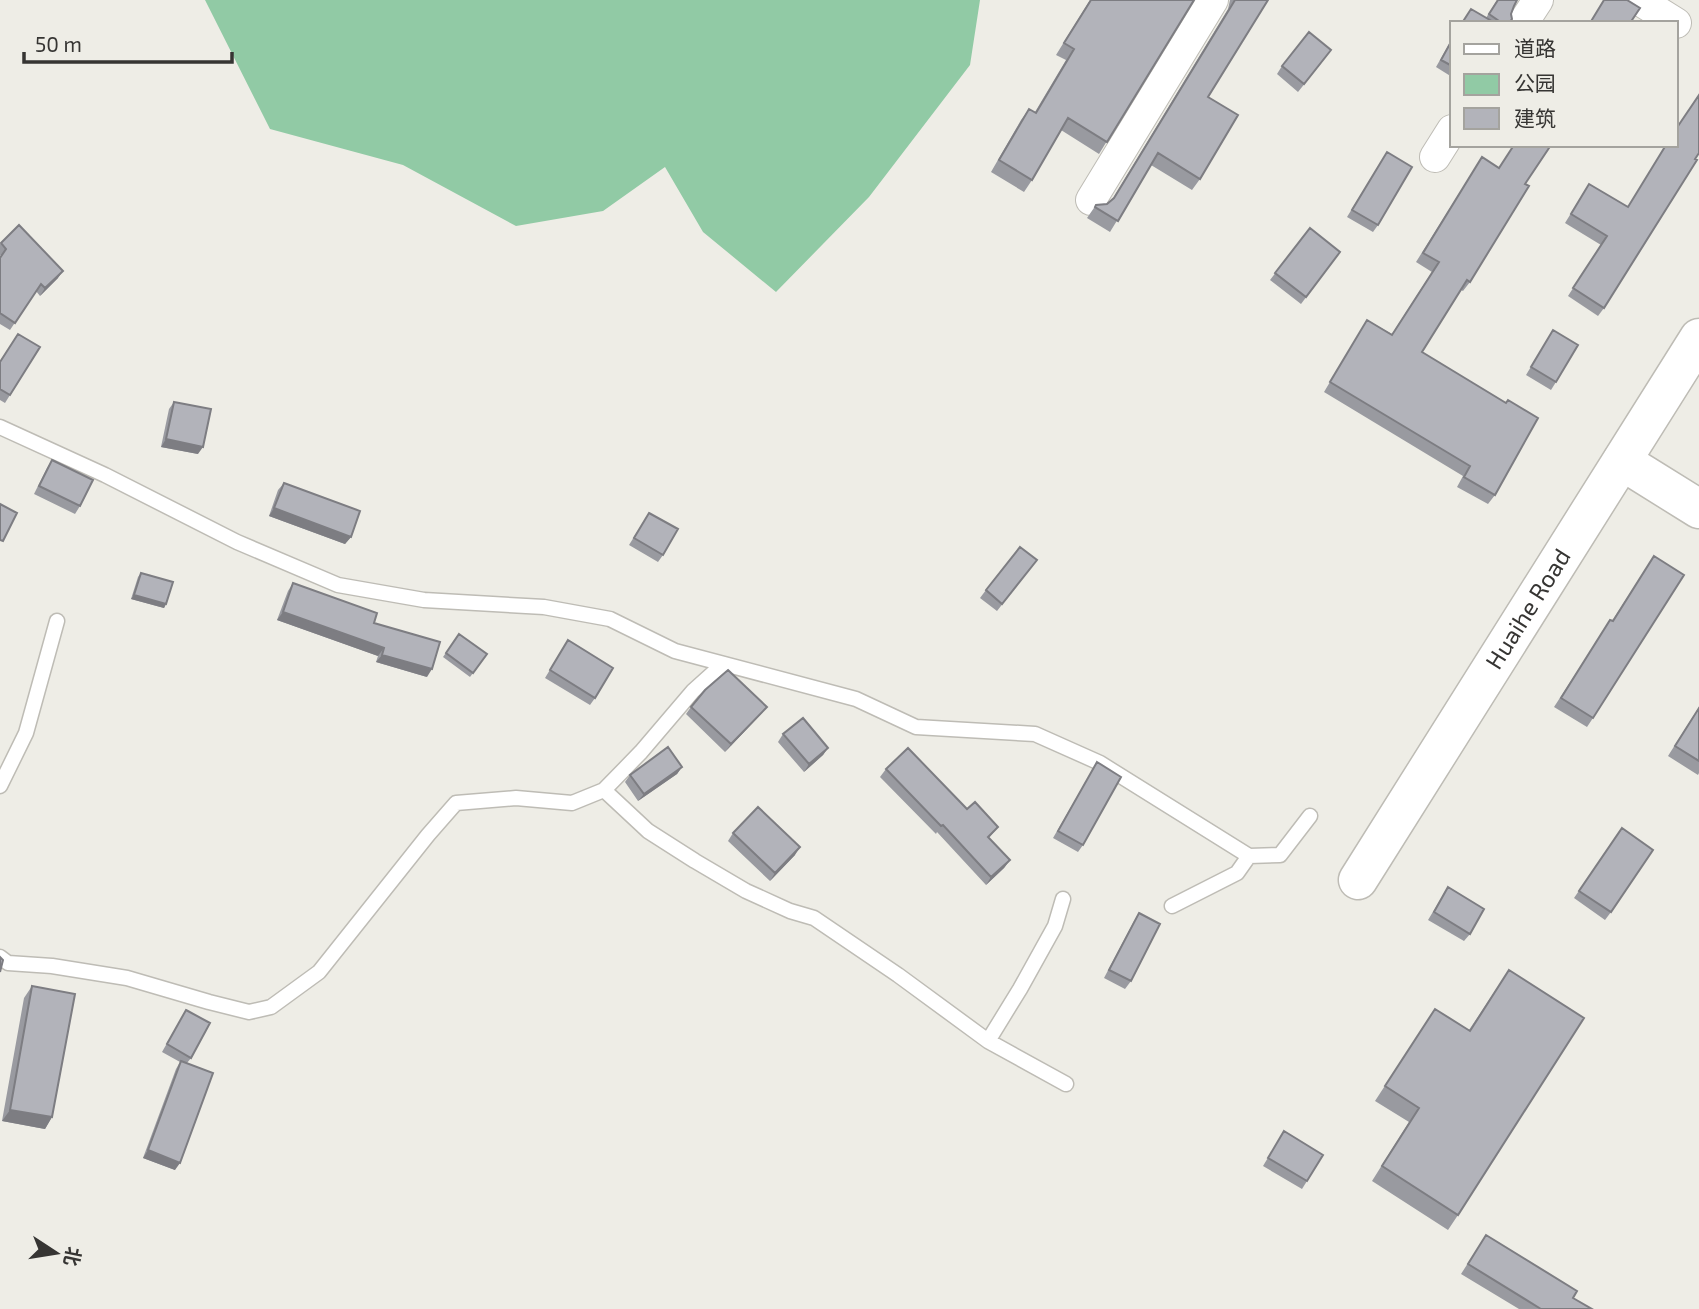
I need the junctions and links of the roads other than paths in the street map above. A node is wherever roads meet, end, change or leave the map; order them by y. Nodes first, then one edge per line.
1 (1213, 0) edge
2 (1538, 0) edge
3 (1639, 0) edge
4 (1524, 21) edge
5 (1673, 21) edge
6 (1678, 24) edge
7 (1699, 37) edge
8 (1450, 133) edge
9 (1435, 157) dead end
10 (1091, 200) dead end
11 (1699, 338) edge
12 (0, 427) edge
13 (1622, 461) junction
14 (1699, 509) edge
15 (57, 621) dead end
16 (723, 664) junction
17 (0, 786) edge
18 (604, 790) junction
19 (1310, 816) dead end
20 (1248, 856) junction
21 (1358, 880) dead end
22 (1063, 899) dead end
23 (1172, 906) dead end
24 (0, 957) edge
25 (988, 1041) junction
26 (1066, 1084) dead end

1 - 10 street
2 - 4 street
3 - 5 street
6 - 7 street
8 - 9 street
11 - 13 street, Huaihe Road
12 - 16 lane
13 - 14 street
13 - 21 street, Huaihe Road
15 - 17 lane
16 - 18 lane
16 - 20 lane
18 - 24 lane
18 - 25 lane
19 - 20 lane
20 - 23 lane
22 - 25 lane
25 - 26 lane

